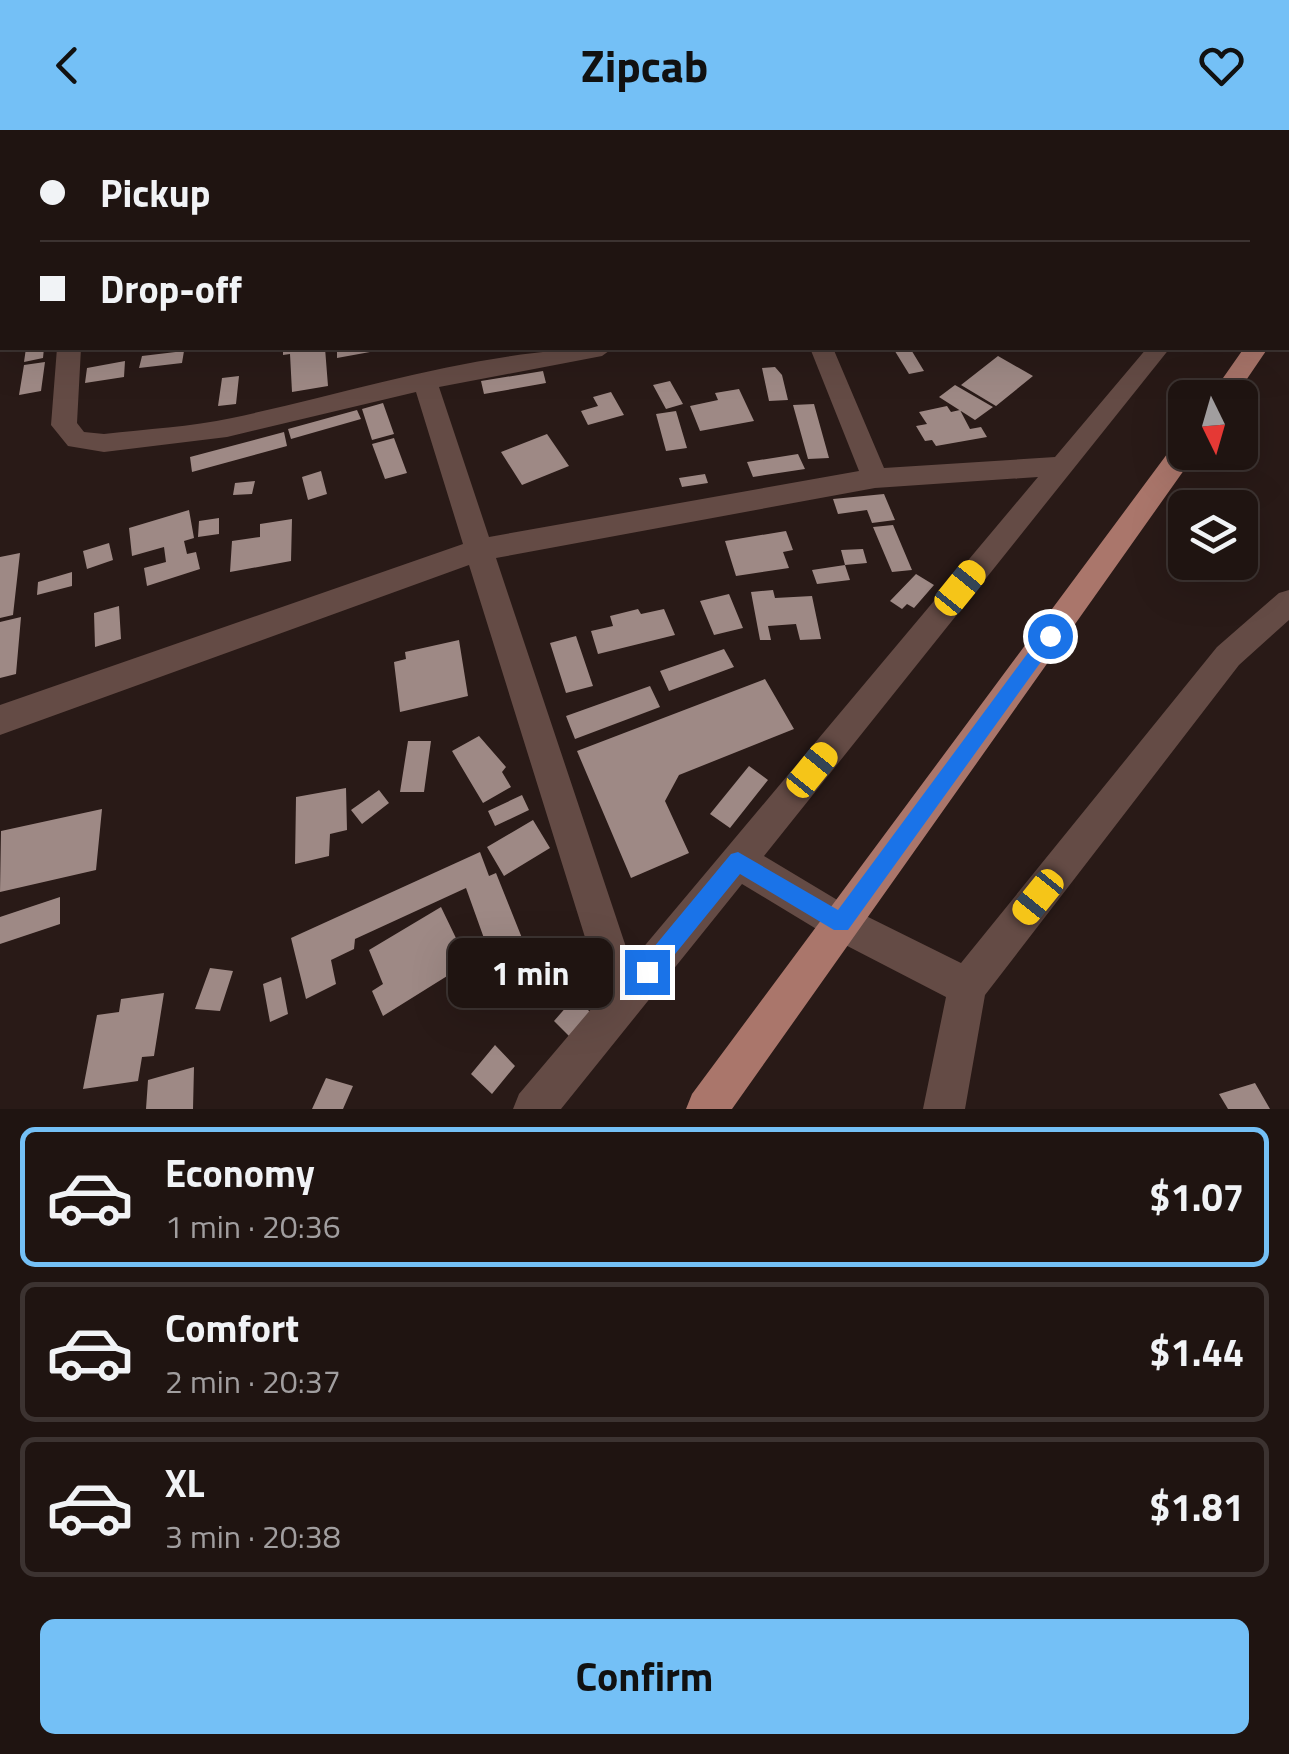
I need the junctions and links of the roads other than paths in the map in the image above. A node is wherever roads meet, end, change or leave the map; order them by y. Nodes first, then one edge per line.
1 (70, 350) edge
2 (592, 350) edge
3 (822, 350) edge
4 (1157, 350) edge
5 (1255, 350) edge
6 (1234, 380) edge
7 (425, 382) junction
8 (1060, 466) junction
9 (1170, 470) edge
10 (875, 478) junction
11 (479, 550) junction
12 (1289, 602) edge
13 (0, 720) edge
14 (738, 861) junction
15 (841, 923) junction
16 (966, 987) junction
17 (624, 1000) junction
18 (534, 1109) edge
19 (707, 1109) edge
20 (944, 1109) edge

1 - 7 street
2 - 7 street
3 - 10 street
4 - 8 street
5 - 6 main road
7 - 11 street
8 - 10 street
8 - 14 street
9 - 15 main road
10 - 11 street
11 - 13 street
11 - 17 street
12 - 16 street
14 - 15 street
14 - 17 street
15 - 16 street
15 - 19 main road
16 - 20 street
17 - 18 street

